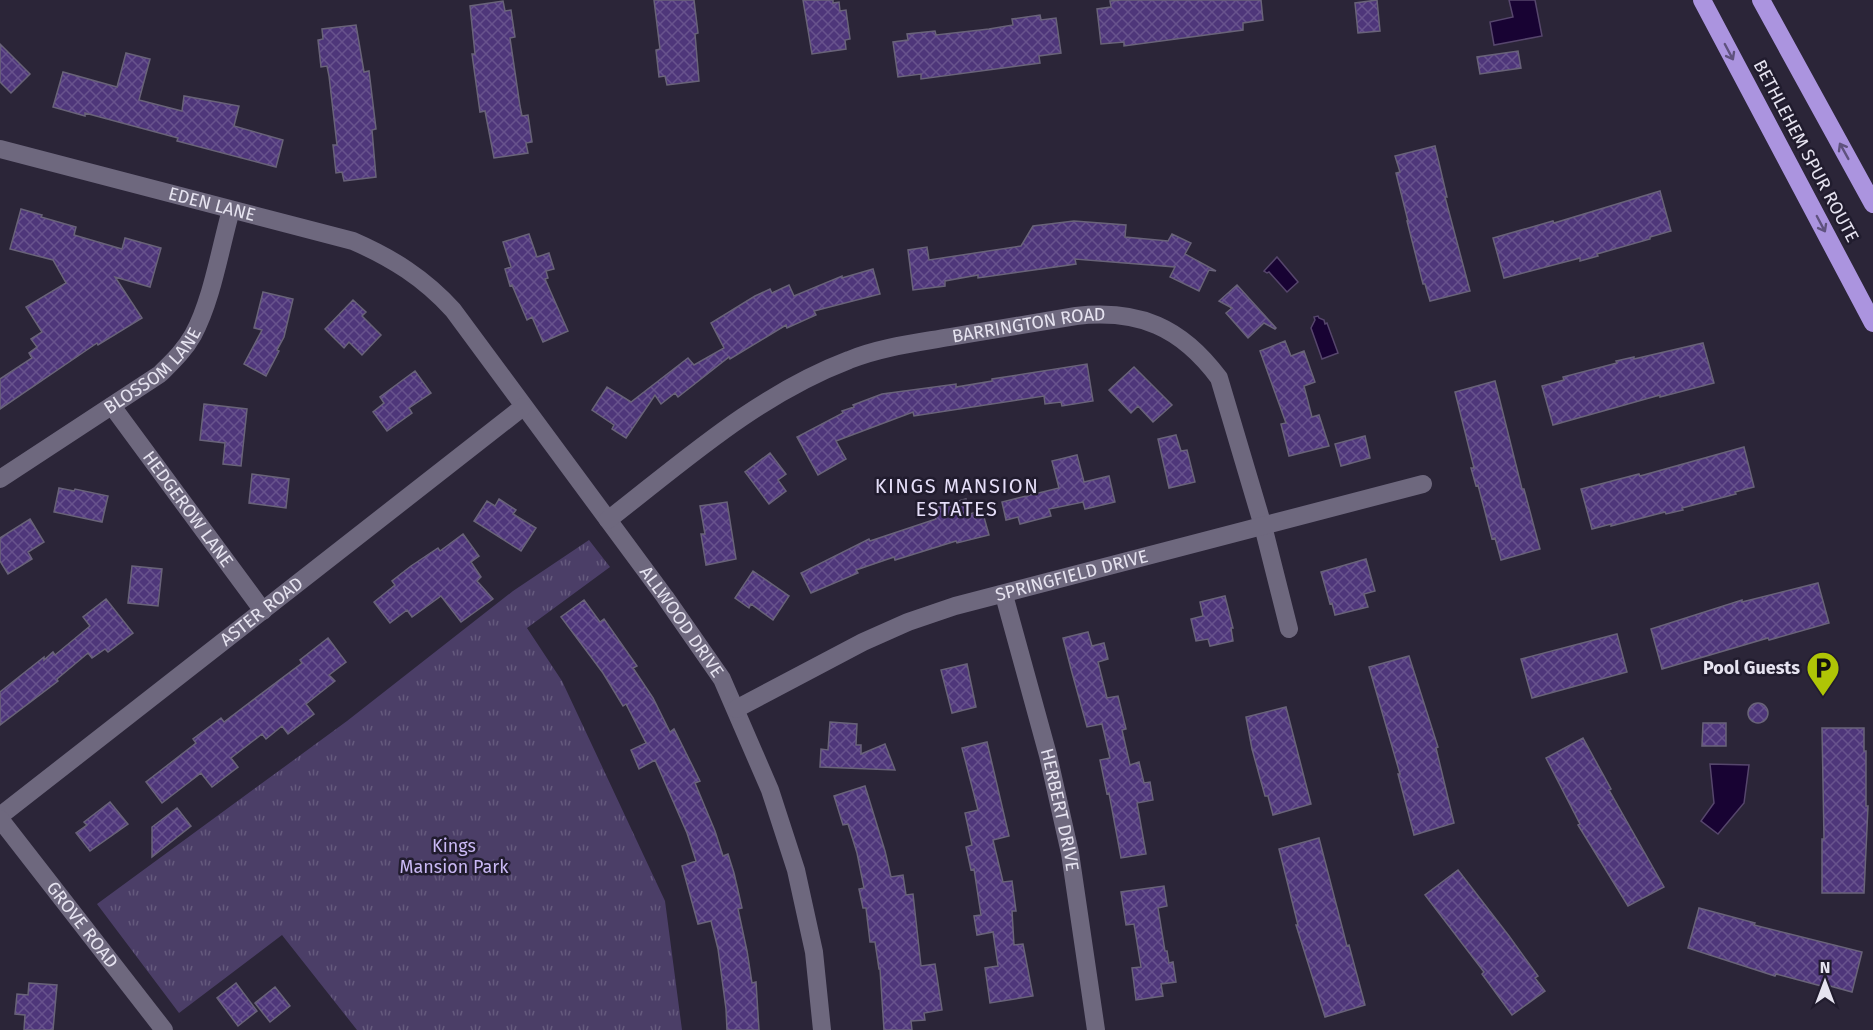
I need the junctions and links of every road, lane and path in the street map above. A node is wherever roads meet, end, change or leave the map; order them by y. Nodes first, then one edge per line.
1 (1702, 0) edge
2 (1761, 0) edge
3 (0, 149) edge
4 (1873, 204) edge
5 (231, 210) junction
6 (417, 276) joint
7 (1873, 323) edge
8 (112, 406) junction
9 (523, 407) junction
10 (0, 478) edge
11 (1423, 484) dead end
12 (608, 520) junction
13 (1263, 526) junction
14 (1004, 595) junction
15 (263, 610) junction
16 (1289, 629) dead end
17 (736, 709) junction
18 (0, 818) edge
19 (156, 1027) edge
20 (822, 1030) edge
21 (1096, 1030) edge

1 -> 7 highway, BETHLEHEM SPUR ROUTE
4 -> 2 highway, BETHLEHEM SPUR ROUTE
3 - 5 street, EDEN LANE
5 - 6 street, EDEN LANE
5 - 8 street, BLOSSOM LANE
6 - 9 street, ALLWOOD DRIVE
8 - 10 street, BLOSSOM LANE
8 - 15 street, HEDGEROW LANE
9 - 12 street, ALLWOOD DRIVE
9 - 15 street, ASTER ROAD
11 - 13 street, SPRINGFIELD DRIVE
12 - 13 street, BARRINGTON ROAD
12 - 17 street, ALLWOOD DRIVE
13 - 14 street, SPRINGFIELD DRIVE
13 - 16 street, BARRINGTON ROAD
14 - 17 street, SPRINGFIELD DRIVE
14 - 21 street, HERBERT DRIVE
15 - 18 street, ASTER ROAD
17 - 20 street, ALLWOOD DRIVE
18 - 19 street, GROVE ROAD

